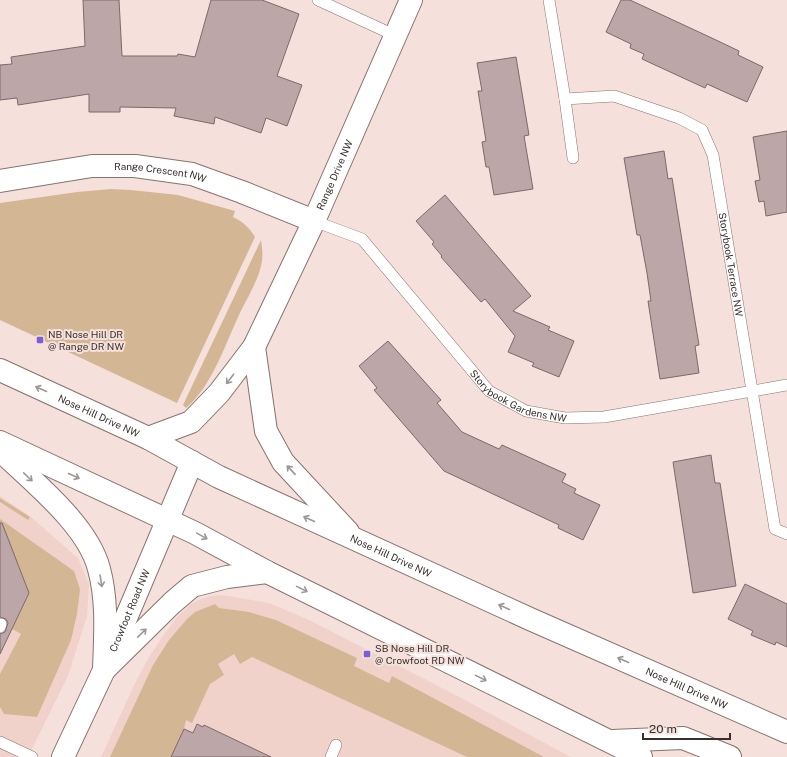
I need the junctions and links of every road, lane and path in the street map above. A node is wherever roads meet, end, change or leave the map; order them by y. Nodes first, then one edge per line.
1 (318, 0) edge
2 (411, 0) edge
3 (549, 0) edge
4 (394, 35) junction
5 (565, 99) junction
6 (573, 158) dead end
7 (0, 181) edge
8 (314, 221) junction
9 (254, 348) junction
10 (0, 370) edge
11 (787, 385) edge
12 (751, 391) junction
13 (148, 438) junction
14 (0, 442) edge
15 (0, 450) edge
16 (192, 462) junction
17 (167, 519) junction
18 (787, 534) edge
19 (356, 540) junction
20 (267, 572) junction
21 (104, 670) junction
22 (787, 732) edge
23 (609, 741) junction
24 (0, 742) edge
25 (336, 745) dead end
26 (32, 757) edge
27 (63, 757) edge
28 (331, 757) edge
29 (641, 757) edge
30 (730, 757) edge

1 - 4 lane
2 - 4 main road, Range Drive NW
3 - 5 lane
4 - 8 main road, Range Drive NW
5 - 6 lane
5 - 12 lane, Storybook Terrace NW
7 - 8 main road, Range Crescent NW
8 - 9 main road, Range Drive NW
8 - 12 lane, Storybook Gardens NW
9 -> 13 main road, Range Drive NW
19 -> 9 main road
13 -> 10 main road, Nose Hill Drive NW
11 - 12 lane, Storybook Gardens NW
12 - 18 lane, Storybook Terrace NW
13 - 16 main road, Nose Hill Drive NW
14 -> 17 main road
15 -> 21 main road
16 - 17 main road, Crowfoot Road NW
19 -> 16 main road, Nose Hill Drive NW
17 -> 20 main road
17 - 21 main road, Crowfoot Road NW
22 -> 19 main road, Nose Hill Drive NW
21 -> 20 main road
20 -> 23 main road
21 - 27 main road, Crowfoot Road NW
23 - 29 main road
23 - 30 main road
24 - 26 lane
25 - 28 lane

